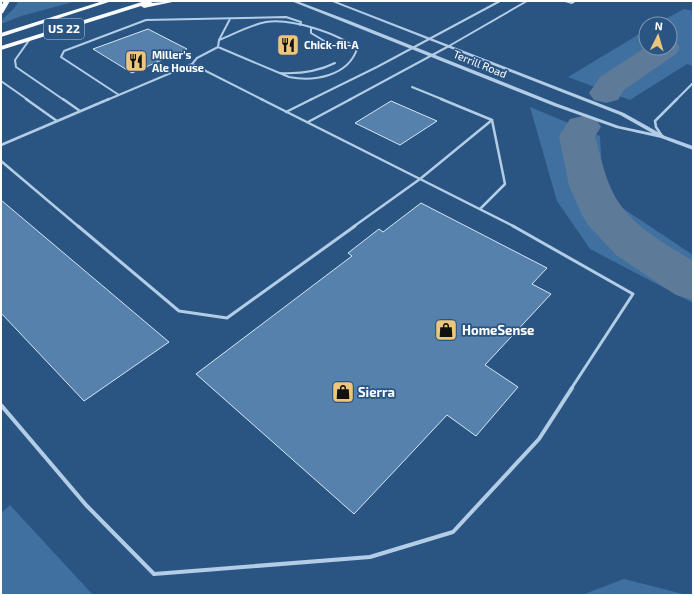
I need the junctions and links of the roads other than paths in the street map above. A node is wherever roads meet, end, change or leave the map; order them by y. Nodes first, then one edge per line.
1 (7, 1) edge
2 (109, 1) edge
3 (151, 1) edge
4 (174, 1) edge
5 (293, 1) edge
6 (332, 1) edge
7 (500, 1) edge
8 (527, 1) edge
9 (565, 1) edge
10 (575, 1) edge
11 (127, 9) junction
12 (1, 12) edge
13 (230, 19) junction
14 (300, 25) junction
15 (311, 29) junction
16 (1, 35) edge
17 (30, 39) junction
18 (431, 39) junction
19 (220, 40) junction
20 (331, 44) dead end
21 (449, 46) junction
22 (218, 47) junction
23 (1, 48) edge
24 (413, 48) junction
25 (431, 55) junction
26 (335, 63) dead end
27 (192, 64) junction
28 (280, 73) junction
29 (1, 81) edge
30 (693, 83) edge
31 (412, 88) dead end
32 (119, 95) junction
33 (80, 111) junction
34 (286, 112) junction
35 (492, 120) junction
36 (56, 121) junction
37 (308, 122) junction
38 (663, 137) junction
39 (1, 145) edge
40 (693, 148) edge
41 (1, 161) edge
42 (420, 179) junction
43 (480, 210) junction
44 (1, 405) edge

1 - 12 highway
2 - 16 highway, US 22
3 - 11 highway, US 22
4 - 11 highway
5 - 24 street, Terrill Road
6 - 18 street, Terrill Road
7 - 18 lane
8 - 21 lane
9 - 10 lane
11 - 17 highway, US 22
13 - 14 lane
13 - 19 lane
13 - 32 lane
14 - 15 lane
14 - 19 lane
15 - 20 lane
15 - 28 lane
17 - 23 highway, US 22
17 - 33 lane
18 - 21 street, Terrill Road
18 - 24 lane
19 - 22 lane
21 - 25 lane
21 - 38 street, Terrill Road
22 - 27 lane
22 - 28 lane
24 - 25 street, Terrill Road
24 - 34 lane
25 - 37 lane
25 - 38 street, Terrill Road
26 - 28 lane
27 - 32 lane
27 - 34 lane
29 - 36 lane
30 - 38 lane
31 - 35 lane
32 - 33 lane
33 - 36 lane
34 - 37 lane
35 - 42 lane
35 - 43 lane
36 - 39 lane
37 - 42 lane
38 - 40 street, Terrill Road
41 - 42 lane
42 - 43 lane
43 - 44 lane

